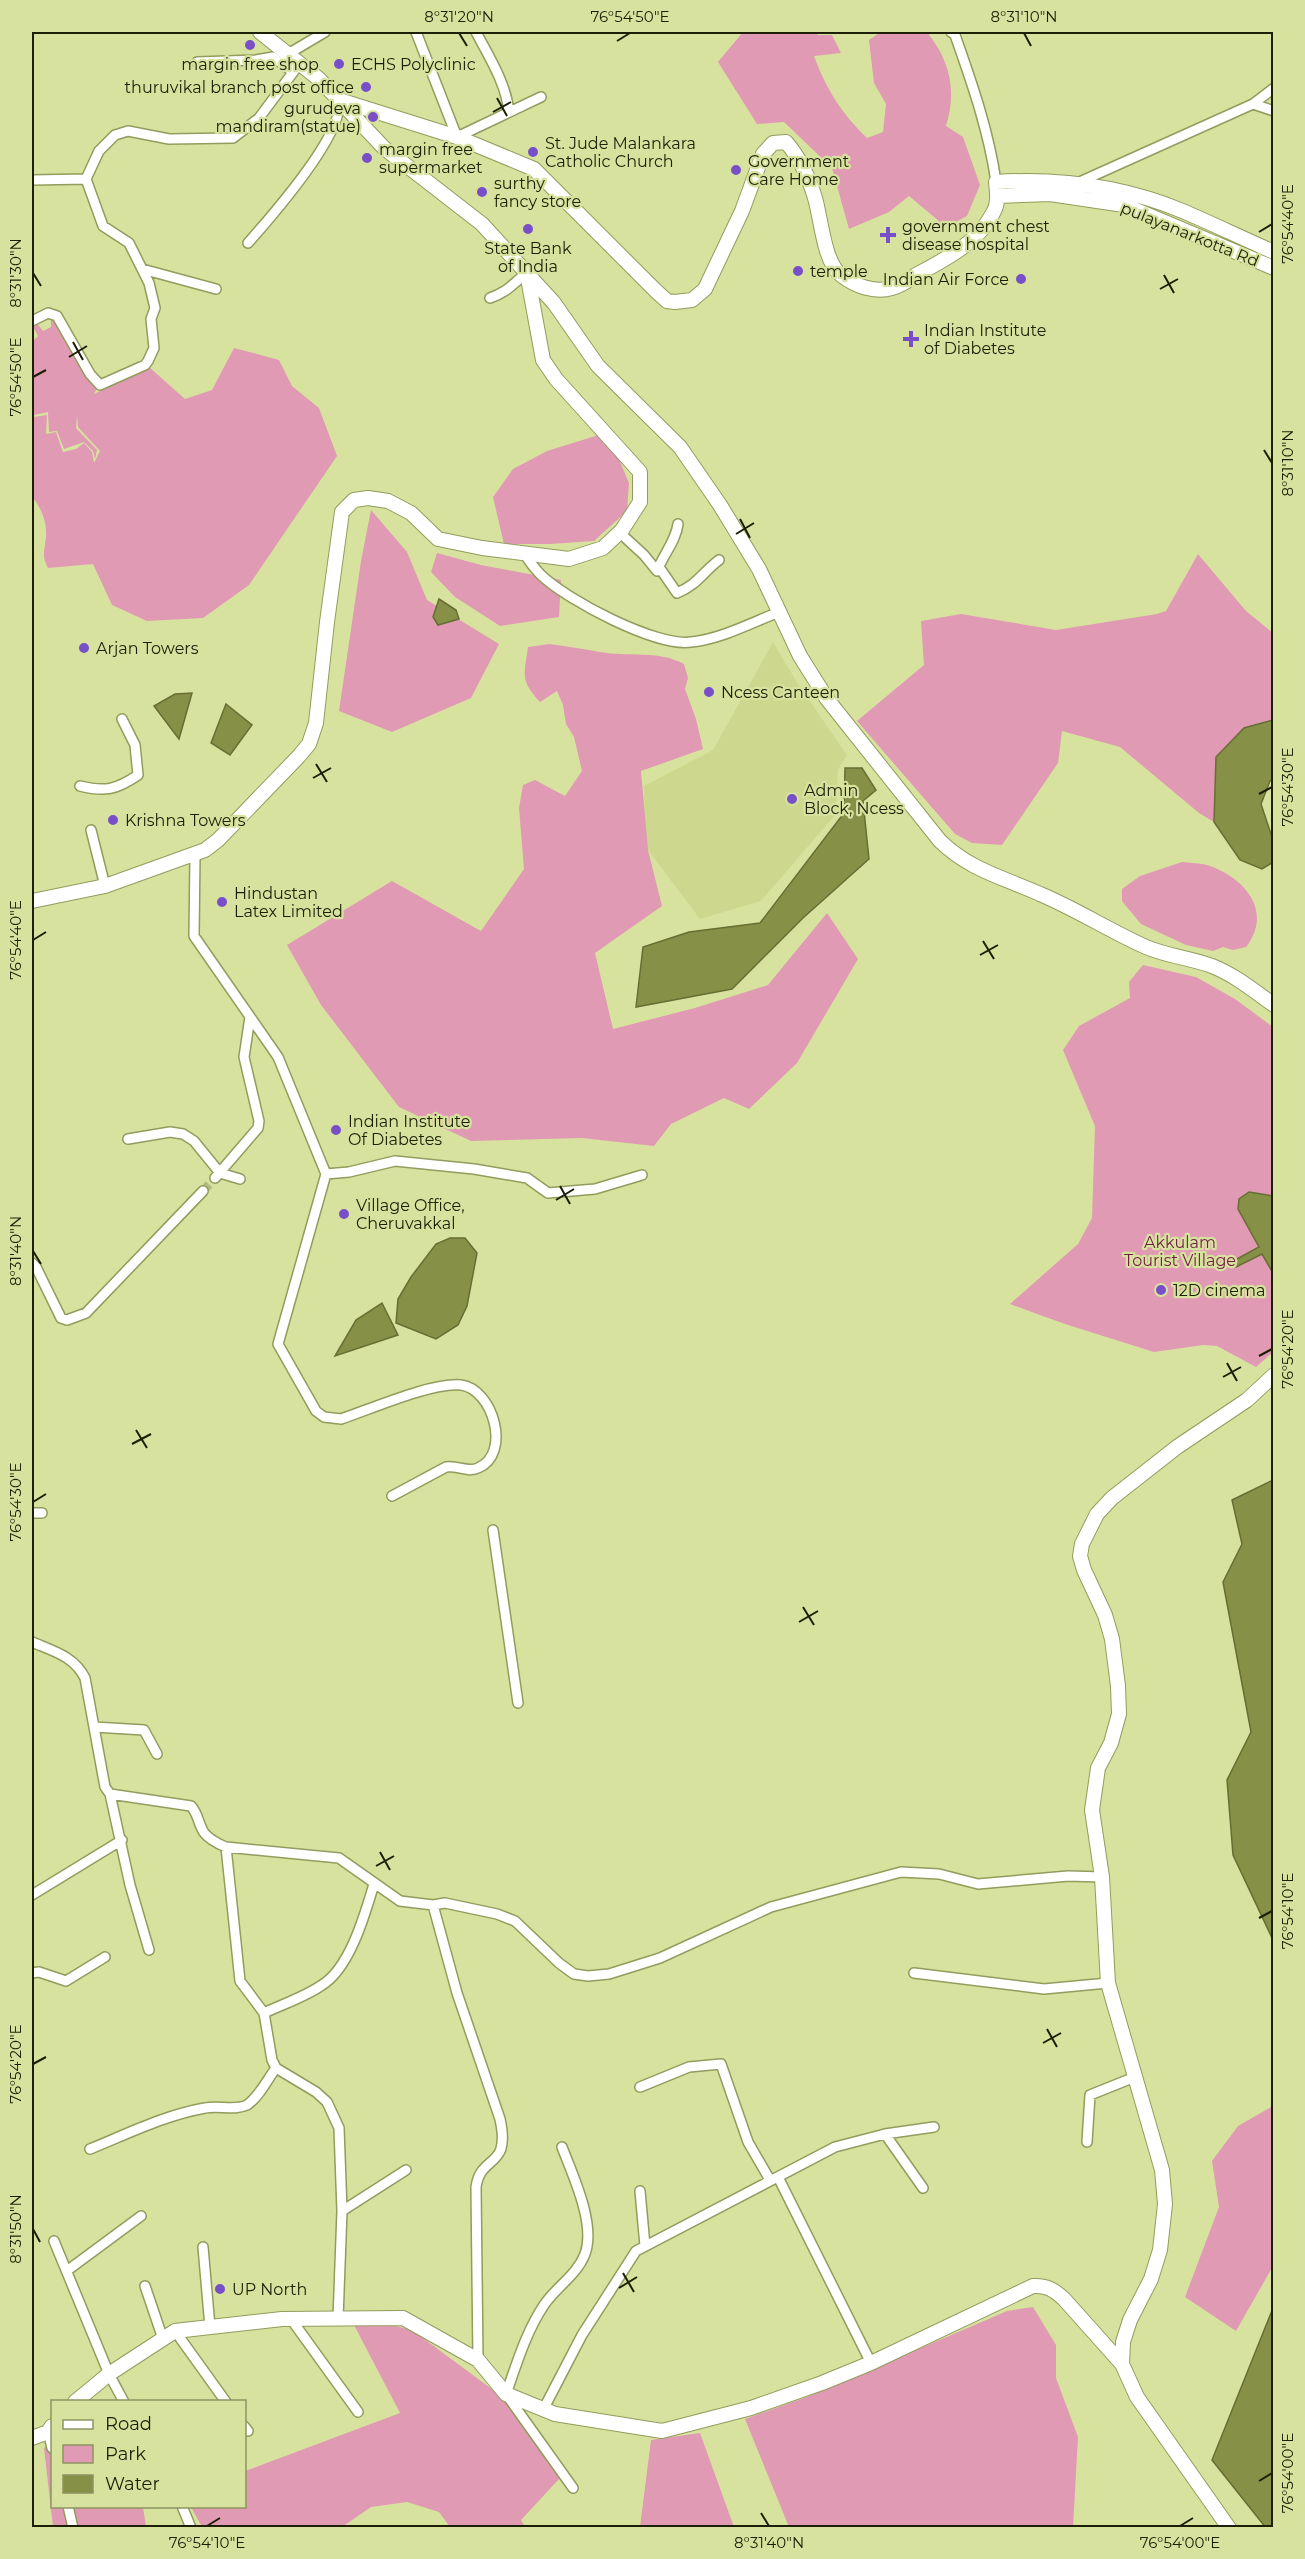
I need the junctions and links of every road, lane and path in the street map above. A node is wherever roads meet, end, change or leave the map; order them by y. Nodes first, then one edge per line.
1 (260, 32) edge
2 (325, 32) edge
3 (416, 32) edge
4 (476, 32) edge
5 (951, 32) edge
6 (288, 54) junction
7 (197, 62) dead end
8 (296, 67) junction
9 (1274, 88) edge
10 (541, 97) dead end
11 (339, 100) junction
12 (1253, 104) junction
13 (1274, 111) edge
14 (508, 112) junction
15 (457, 137) junction
16 (86, 179) junction
17 (32, 180) edge
18 (996, 182) junction
19 (1074, 184) junction
20 (1050, 194) junction
21 (998, 196) junction
22 (248, 243) dead end
23 (1274, 252) edge
24 (1274, 268) edge
25 (142, 269) junction
26 (527, 273) junction
27 (216, 289) dead end
28 (490, 298) dead end
29 (32, 321) edge
30 (678, 524) dead end
31 (619, 532) junction
32 (524, 554) junction
33 (719, 560) dead end
34 (658, 567) junction
35 (779, 612) junction
36 (122, 719) dead end
37 (80, 786) dead end
38 (91, 830) dead end
39 (195, 855) junction
40 (105, 886) junction
41 (32, 901) edge
42 (1274, 1005) edge
43 (250, 1017) junction
44 (128, 1139) dead end
45 (326, 1174) junction
46 (642, 1175) dead end
47 (218, 1176) junction
48 (240, 1179) dead end
49 (203, 1191) tunnel mouth
50 (32, 1263) edge
51 (1274, 1375) edge
52 (392, 1496) dead end
53 (32, 1513) edge
54 (42, 1513) dead end
55 (493, 1530) dead end
56 (32, 1642) edge
57 (518, 1702) dead end
58 (94, 1727) junction
59 (157, 1754) dead end
60 (110, 1794) junction
61 (122, 1840) junction
62 (226, 1847) junction
63 (1102, 1877) junction
64 (374, 1884) junction
65 (32, 1895) edge
66 (433, 1905) junction
67 (149, 1950) dead end
68 (105, 1957) dead end
69 (32, 1973) edge
70 (914, 1973) dead end
71 (1108, 1983) junction
72 (264, 2013) junction
73 (276, 2068) junction
74 (1135, 2077) junction
75 (640, 2087) dead end
76 (934, 2127) dead end
77 (885, 2134) junction
78 (1087, 2142) dead end
79 (562, 2147) dead end
80 (90, 2149) dead end
81 (406, 2170) dead end
82 (774, 2178) junction
83 (923, 2187) dead end
84 (640, 2191) dead end
85 (342, 2211) junction
86 (141, 2216) dead end
87 (54, 2241) dead end
88 (645, 2246) junction
89 (203, 2247) dead end
90 (68, 2270) junction
91 (145, 2286) dead end
92 (291, 2319) junction
93 (338, 2319) junction
94 (210, 2327) junction
95 (169, 2335) junction
96 (478, 2360) junction
97 (871, 2363) junction
98 (1122, 2364) junction
99 (109, 2374) junction
100 (506, 2394) junction
101 (77, 2400) edge
102 (123, 2400) edge
103 (224, 2400) edge
104 (543, 2409) junction
105 (358, 2412) dead end
106 (50, 2429) edge
107 (32, 2438) edge
108 (573, 2488) dead end
109 (68, 2508) edge
110 (183, 2508) edge
111 (73, 2528) edge
112 (191, 2528) edge
113 (1229, 2528) edge

1 - 6 main road
2 - 6 street
3 - 15 street
4 - 14 street
5 - 18 street
6 - 8 main road
7 - 8 street
8 - 11 main road
8 - 16 street
9 - 12 street
10 - 14 street
11 - 15 main road
11 - 22 street
11 - 26 main road
12 - 13 street
12 - 19 street
14 - 15 street
15 - 21 main road
16 - 17 street
16 - 25 street
18 - 19 main road
18 - 21 main road
19 - 20 street
19 - 23 main road
20 - 21 main road, pulayanarkotta Rd
20 - 24 main road, pulayanarkotta Rd
25 - 27 street
25 - 29 street
26 - 28 street
26 - 31 main road
26 - 35 main road
30 - 34 street
31 - 32 main road
31 - 34 street
32 - 35 street
32 - 39 main road
33 - 34 street
35 - 42 main road
36 - 37 street
38 - 40 street
39 - 40 main road
39 - 43 street
40 - 41 main road
43 - 45 street
43 - 47 street
44 - 47 street
45 - 46 street
45 - 52 street
47 - 48 street
49 - 50 street
51 - 63 main road
53 - 54 street
55 - 57 street
56 - 58 street
58 - 59 street
58 - 60 street
60 - 61 street
60 - 62 street
61 - 65 street
61 - 67 street
62 - 64 street
62 - 72 street
63 - 66 street
63 - 71 main road
64 - 66 street
64 - 72 street
66 - 96 street
68 - 69 street
70 - 71 street
71 - 74 main road
72 - 73 street
73 - 80 street
73 - 85 street
74 - 78 street
74 - 98 main road
75 - 82 street
76 - 77 street
77 - 82 street
77 - 83 street
79 - 100 street
81 - 85 street
82 - 88 street
82 - 97 street
84 - 88 street
85 - 93 street
86 - 90 street
87 - 90 street
88 - 104 street
89 - 94 street
90 - 99 street
91 - 95 street
92 - 93 main road
92 - 94 main road
92 - 105 street
93 - 96 main road
94 - 95 main road
95 - 99 main road
95 - 103 street
96 - 100 main road
97 - 98 main road
97 - 104 main road
98 - 113 main road
99 - 101 main road
99 - 102 street
100 - 104 main road
100 - 108 street
106 - 107 main road
109 - 111 street
110 - 112 street

